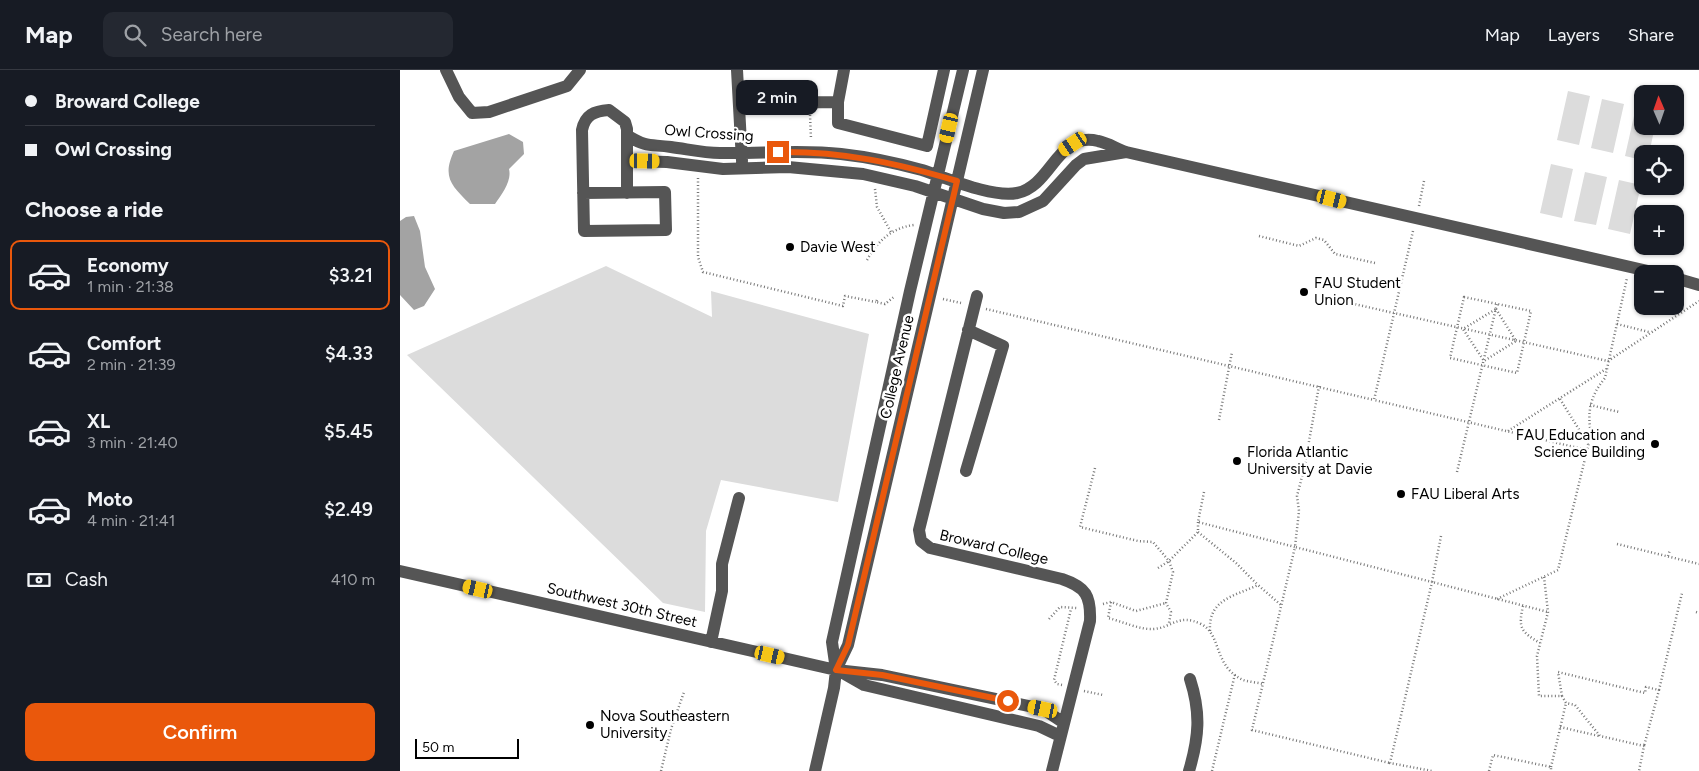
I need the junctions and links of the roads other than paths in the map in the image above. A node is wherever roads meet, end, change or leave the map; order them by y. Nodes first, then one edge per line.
1 (446, 70) edge
2 (580, 70) edge
3 (737, 70) edge
4 (844, 70) edge
5 (944, 70) edge
6 (963, 70) edge
7 (983, 70) edge
8 (838, 102) junction
9 (739, 103) junction
10 (628, 136) junction
11 (1126, 152) junction
12 (742, 153) junction
13 (627, 161) junction
14 (742, 169) junction
15 (938, 175) junction
16 (957, 181) junction
17 (933, 192) junction
18 (583, 193) junction
19 (627, 193) junction
20 (953, 199) junction
21 (1634, 268) edge
22 (1684, 281) edge
23 (1699, 285) edge
24 (976, 301) road end
25 (968, 330) junction
26 (966, 471) dead end
27 (739, 498) dead end
28 (400, 572) edge
29 (711, 642) junction
30 (836, 670) junction
31 (1190, 679) dead end
32 (1062, 729) junction
33 (815, 771) edge
34 (1052, 771) edge
35 (1189, 771) edge

1 - 2 street
3 - 9 street
4 - 8 street
5 - 8 street
6 - 15 street, College Avenue
7 - 16 street, College Avenue
8 - 9 street
9 - 12 street
10 - 12 street, Owl Crossing
10 - 13 street
10 - 18 street
11 - 16 street, Owl Crossing
11 - 20 street, Owl Crossing
11 - 21 street
12 - 14 street
12 - 15 street, Owl Crossing
13 - 14 street, Owl Crossing
13 - 19 street
14 - 17 street, Owl Crossing
15 - 16 street, Owl Crossing
15 - 17 street, College Avenue
16 - 20 street, College Avenue
17 - 20 street, Owl Crossing
17 - 30 street, College Avenue
18 - 19 street
18 - 19 street
20 - 30 street, College Avenue
22 - 23 street
24 - 25 street, Broward College
25 - 26 street
25 - 32 street, Broward College
27 - 29 street
28 - 29 street, Southwest 30th Street
29 - 30 street, Southwest 30th Street
30 - 32 street
30 - 33 street, College Avenue
31 - 35 street
32 - 34 street, Broward College

